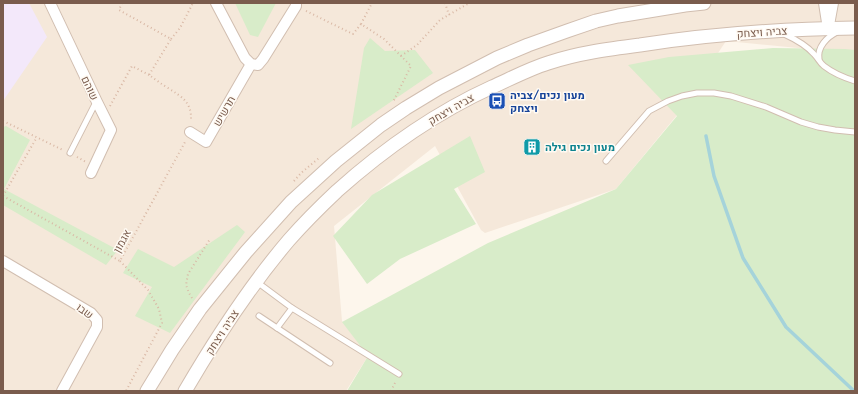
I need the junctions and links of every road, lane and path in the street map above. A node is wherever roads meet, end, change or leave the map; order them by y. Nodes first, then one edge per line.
1 (50, 3) edge
2 (122, 3) edge
3 (193, 3) edge
4 (216, 3) edge
5 (372, 3) edge
6 (444, 3) edge
7 (470, 3) edge
8 (704, 3) edge
9 (824, 3) edge
10 (833, 3) edge
11 (296, 4) edge
12 (449, 15) junction
13 (361, 24) junction
14 (851, 28) edge
15 (828, 29) junction
16 (779, 31) junction
17 (171, 39) junction
18 (401, 56) junction
19 (822, 63) junction
20 (251, 64) junction
21 (149, 75) junction
22 (855, 81) edge
23 (97, 102) junction
24 (392, 104) dead end
25 (104, 117) junction
26 (3, 121) edge
27 (190, 132) junction
28 (855, 132) edge
29 (37, 137) junction
30 (70, 153) junction
31 (606, 162) dead end
32 (92, 170) joint
33 (3, 196) edge
34 (210, 239) dead end
35 (120, 261) junction
36 (3, 262) edge
37 (256, 282) junction
38 (195, 302) dead end
39 (292, 308) junction
40 (259, 316) dead end
41 (277, 328) junction
42 (330, 363) dead end
43 (399, 374) dead end
44 (62, 391) edge
45 (126, 391) edge
46 (147, 391) edge
47 (185, 391) edge

1 - 23 street, שוהם
2 - 17 path
3 - 17 path
4 - 20 street
5 - 13 path
6 - 12 path
7 - 12 path
8 - 46 street
9 - 15 street
10 - 15 street
11 - 13 path
11 - 20 street, תרשיש
12 - 18 path
13 - 18 path
14 - 15 street, צביה ויצחק
14 - 19 lane
15 - 16 street, צביה ויצחק
16 - 19 lane
16 - 37 street, צביה ויצחק
17 - 21 path
18 - 24 path
19 - 22 lane
20 - 27 street, תרשיש
21 - 25 path
21 - 27 path
23 - 25 street, שוהם
23 - 30 lane
25 - 32 street, שוהם
26 - 29 path
27 - 35 path, אגמון
28 - 31 lane
29 - 30 path
29 - 33 path
30 - 32 path
33 - 35 path, אגמון
34 - 38 path
35 - 45 path
36 - 44 street, שבו
37 - 39 lane
37 - 47 street, צביה ויצחק
39 - 41 lane
39 - 43 lane
40 - 41 lane
41 - 42 lane

